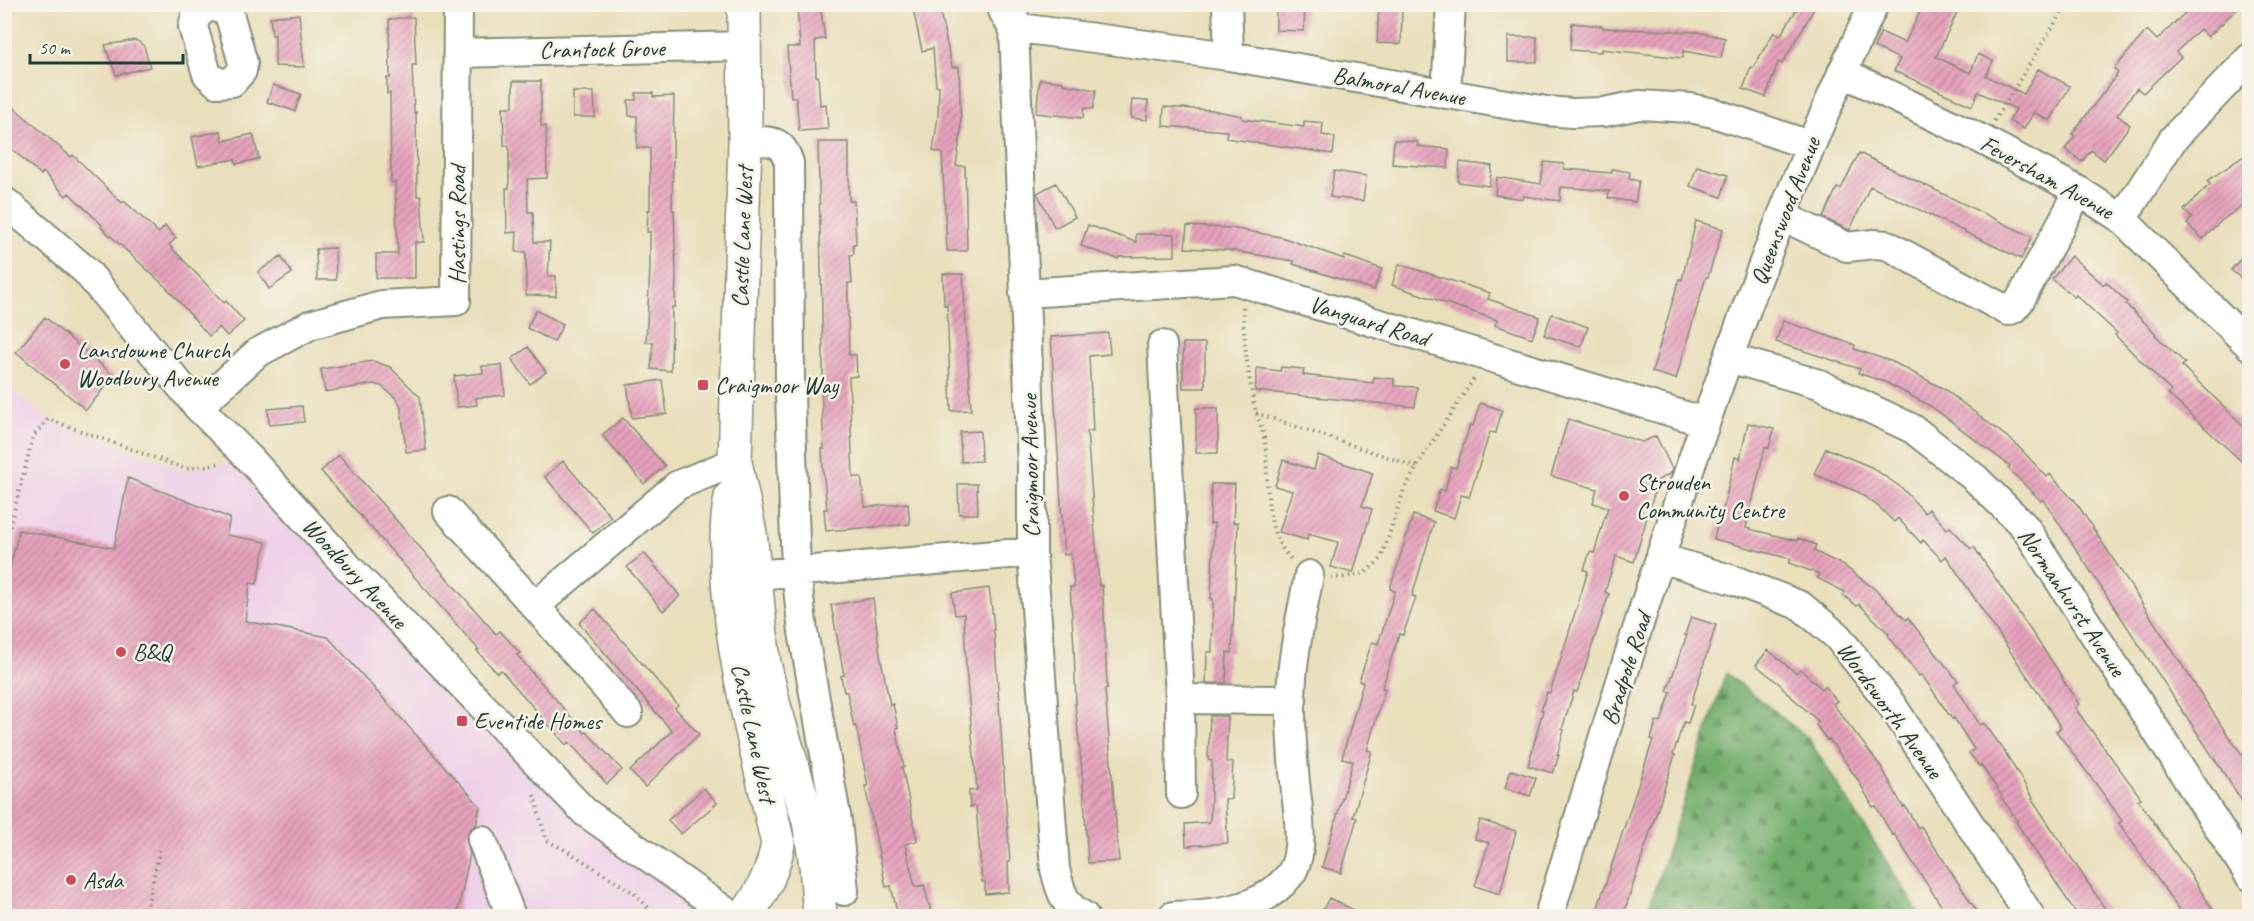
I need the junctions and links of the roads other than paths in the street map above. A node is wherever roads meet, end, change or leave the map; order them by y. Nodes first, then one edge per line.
1 (458, 4) edge
2 (744, 4) edge
3 (1227, 4) edge
4 (1451, 4) edge
5 (1874, 4) edge
6 (1008, 12) edge
7 (746, 46) junction
8 (458, 53) junction
9 (1229, 56) junction
10 (2250, 58) edge
11 (1842, 72) junction
12 (1446, 94) junction
13 (745, 142) junction
14 (1809, 145) junction
15 (2079, 191) junction
16 (4, 201) edge
17 (1782, 216) junction
18 (2122, 219) junction
19 (1024, 293) junction
20 (1162, 345) dead end
21 (2250, 346) edge
22 (1729, 358) junction
23 (198, 407) junction
24 (1705, 422) junction
25 (736, 466) junction
26 (448, 512) dead end
27 (1032, 552) junction
28 (1661, 558) junction
29 (796, 571) junction
30 (754, 574) junction
31 (1308, 575) road end
32 (535, 606) junction
33 (1180, 699) junction
34 (1292, 700) junction
35 (628, 713) dead end
36 (1181, 794) dead end
37 (482, 840) dead end
38 (2250, 876) edge
39 (499, 904) edge
40 (825, 908) edge
41 (511, 916) edge
42 (732, 916) edge
43 (745, 916) edge
44 (1084, 916) edge
45 (1173, 916) edge
46 (1549, 916) edge
47 (2030, 916) edge

1 - 8 street, Hastings Road
2 - 7 main road, Castle Lane West
3 - 9 street
4 - 12 street
5 - 11 street, Queenswood Avenue
6 - 9 street, Balmoral Avenue
6 - 19 street, Craigmoor Avenue
7 - 8 street, Crantock Grove
7 - 13 main road, Castle Lane West
8 - 23 street, Hastings Road
9 - 12 street, Balmoral Avenue
10 - 18 street
11 - 14 street, Queenswood Avenue
11 - 15 street, Feversham Avenue
12 - 14 street, Balmoral Avenue
13 - 25 main road, Castle Lane West
13 - 29 street
14 - 17 street, Queenswood Avenue
15 - 17 street
15 - 18 street, Feversham Avenue
16 - 23 street, Woodbury Avenue
17 - 22 street, Queenswood Avenue
18 - 21 street, Feversham Avenue
19 - 24 street, Vanguard Road
19 - 27 street, Craigmoor Avenue
20 - 33 street
22 - 24 street, Queenswood Avenue
22 - 38 street, Normanhurst Avenue
23 - 42 street, Woodbury Avenue
24 - 28 street, Bradpole Road
25 - 30 main road, Castle Lane West
25 - 32 street
25 - 43 main road, Castle Lane West
26 - 32 street
27 - 29 street
27 - 44 street, Craigmoor Avenue
28 - 46 street, Bradpole Road
28 - 47 street, Wordsworth Avenue
29 - 30 street
29 - 40 street
30 - 40 main road, Castle Lane West
31 - 34 street
32 - 35 street
33 - 34 street
33 - 36 street
34 - 45 street
37 - 39 street
39 - 41 street

